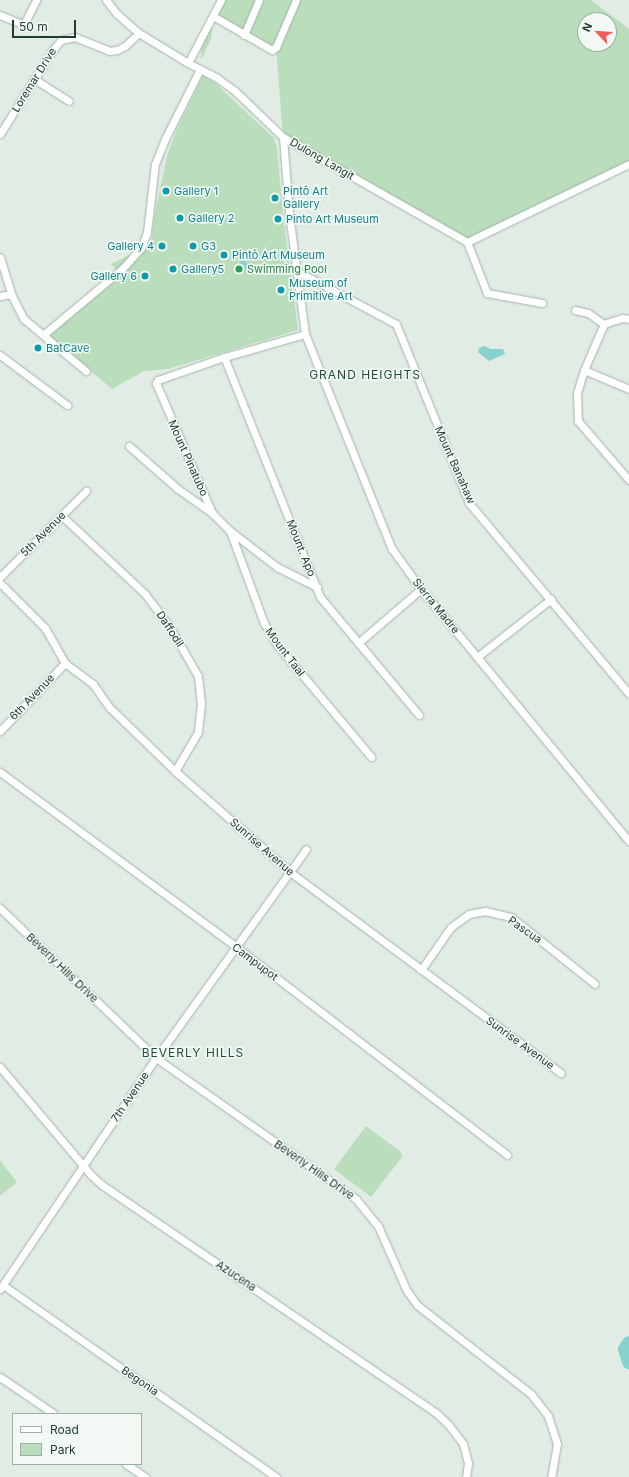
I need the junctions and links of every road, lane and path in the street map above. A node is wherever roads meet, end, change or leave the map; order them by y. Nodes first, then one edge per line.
1 (36, 0) edge
2 (106, 0) edge
3 (220, 0) edge
4 (259, 0) edge
5 (296, 0) edge
6 (0, 15) edge
7 (214, 16) junction
8 (139, 33) junction
9 (244, 35) junction
10 (188, 63) junction
11 (200, 69) junction
12 (34, 79) junction
13 (70, 101) dead end
14 (0, 134) edge
15 (283, 137) junction
16 (629, 164) edge
17 (467, 242) junction
18 (0, 257) edge
19 (297, 271) junction
20 (11, 294) junction
21 (0, 296) edge
22 (542, 303) dead end
23 (575, 310) dead end
24 (629, 319) edge
25 (604, 324) junction
26 (305, 334) junction
27 (43, 335) junction
28 (0, 355) edge
29 (224, 357) junction
30 (584, 370) junction
31 (86, 371) dead end
32 (629, 389) edge
33 (67, 405) dead end
34 (129, 446) dead end
35 (629, 480) edge
36 (86, 491) dead end
37 (212, 513) junction
38 (62, 516) junction
39 (230, 530) junction
40 (0, 577) edge
41 (0, 583) edge
42 (317, 588) junction
43 (420, 589) junction
44 (551, 599) junction
45 (358, 643) junction
46 (477, 657) junction
47 (65, 663) junction
48 (629, 694) edge
49 (419, 714) dead end
50 (0, 731) edge
51 (371, 757) dead end
52 (0, 772) edge
53 (175, 772) junction
54 (629, 841) edge
55 (306, 849) dead end
56 (290, 872) junction
57 (0, 908) edge
58 (235, 946) junction
59 (420, 970) junction
60 (595, 984) dead end
61 (156, 1058) junction
62 (0, 1067) edge
63 (561, 1073) dead end
64 (508, 1156) dead end
65 (82, 1165) junction
66 (1, 1287) edge
67 (0, 1377) edge
68 (53, 1413) edge
69 (127, 1465) edge
70 (145, 1477) edge
71 (276, 1477) edge
72 (466, 1477) edge
73 (551, 1477) edge

1 - 6 street
2 - 8 street, Dulong Langit
3 - 7 street
4 - 9 street
5 - 9 street
7 - 9 street
7 - 10 street
8 - 10 street, Dulong Langit
8 - 12 street, Loremar Drive
10 - 11 street, Dulong Langit
11 - 15 street, Dulong Langit
11 - 27 street
12 - 13 street
12 - 14 street, Loremar Drive
15 - 17 street, Dulong Langit
15 - 19 street, Sierra Madre
16 - 17 street
17 - 22 street
18 - 20 street
19 - 26 street, Sierra Madre
19 - 44 street, Mount Banahaw
20 - 21 street
20 - 27 street
23 - 25 street
24 - 25 street
25 - 30 street
26 - 29 street
26 - 43 street, Sierra Madre
27 - 31 street
28 - 33 street
29 - 37 street, Mount Pinatubo
29 - 42 street, Mount. Apo
30 - 32 street
30 - 35 street
34 - 37 street
36 - 38 street, 5th Avenue
37 - 39 street, Mount Pinatubo
38 - 40 street, 5th Avenue
38 - 53 street, Daffodil
39 - 42 street, Mount Pinatubo
39 - 51 street, Mount Taal
41 - 47 street, Sunrise Avenue
42 - 45 street, Mount. Apo
43 - 45 street
43 - 46 street, Sierra Madre
44 - 46 street
44 - 48 street, Mount Banahaw
45 - 49 street, Mount. Apo
46 - 54 street, Sierra Madre
47 - 50 street, 6th Avenue
47 - 53 street, Sunrise Avenue
52 - 58 street, Campupot
53 - 56 street, Sunrise Avenue
55 - 56 street, 7th Avenue
56 - 58 street, 7th Avenue
56 - 59 street, Sunrise Avenue
57 - 61 street, Beverly Hills Drive
58 - 61 street, 7th Avenue
58 - 64 street, Campupot
59 - 60 street, Pascua
59 - 63 street, Sunrise Avenue
61 - 65 street, 7th Avenue
61 - 73 street, Beverly Hills Drive
62 - 65 street, Azucena
65 - 66 street, 7th Avenue
65 - 72 street, Azucena
66 - 71 street, Begonia
67 - 68 street
69 - 70 street

